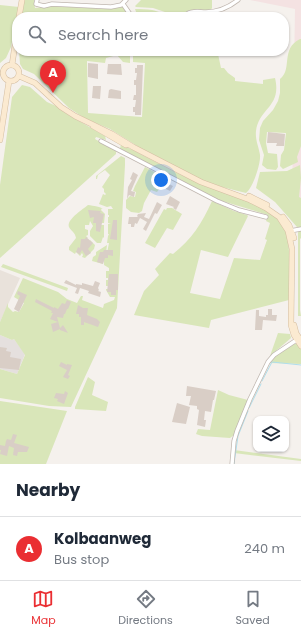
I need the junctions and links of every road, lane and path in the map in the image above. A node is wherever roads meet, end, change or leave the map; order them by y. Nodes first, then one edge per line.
1 (22, 0) edge
2 (36, 0) edge
3 (70, 0) edge
4 (126, 0) edge
5 (238, 0) edge
6 (123, 4) junction
7 (71, 5) junction
8 (20, 12) edge
9 (129, 12) edge
10 (191, 12) edge
11 (13, 56) edge
12 (12, 65) junction
13 (1, 72) edge
14 (18, 76) junction
15 (9, 81) junction
16 (111, 135) junction
17 (0, 140) edge
18 (101, 141) dead end
19 (107, 144) junction
20 (266, 217) dead end
21 (301, 229) edge
22 (290, 231) junction
23 (299, 340) edge
24 (301, 346) edge
25 (232, 464) edge

1 - 8 street
2 - 7 street
3 - 7 street
4 - 6 street
5 - 10 street
6 - 7 street
6 - 9 street
11 - 12 street
12 - 13 street
12 - 14 street
13 - 15 street
14 - 15 street
14 - 16 street
15 - 17 street
16 - 19 street
16 - 22 street
18 - 19 street
19 - 20 street
21 - 22 street
22 - 23 street
23 - 24 street
23 - 25 street

